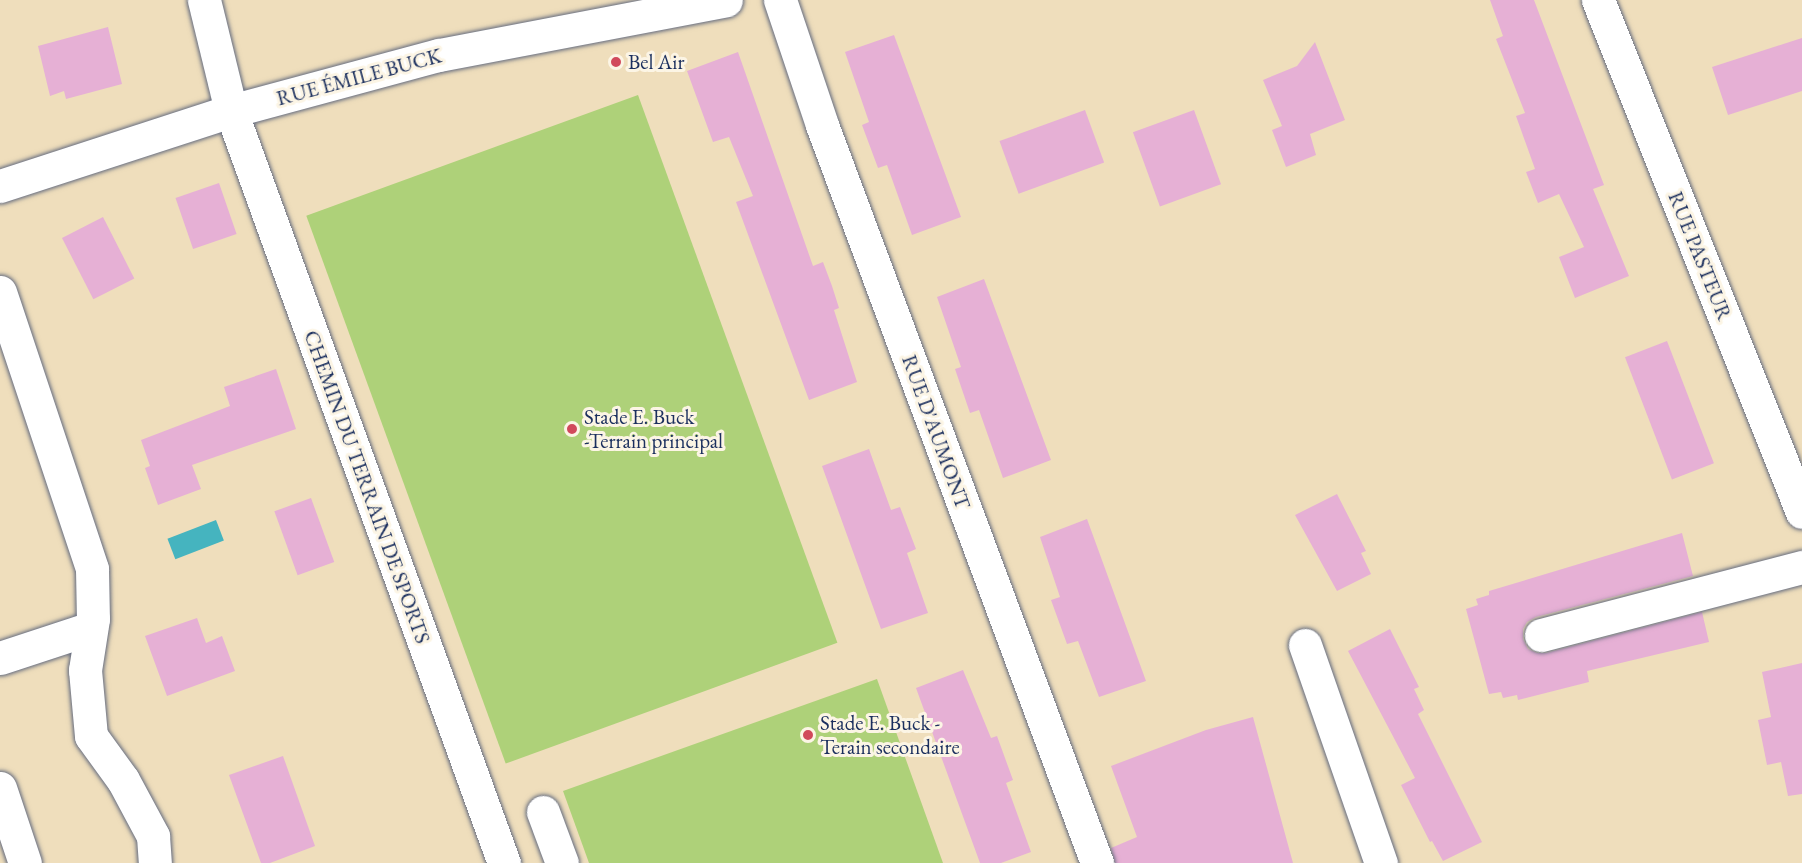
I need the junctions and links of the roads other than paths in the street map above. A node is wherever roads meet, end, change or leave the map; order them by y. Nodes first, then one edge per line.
1 (204, 0) edge
2 (726, 0) edge
3 (780, 0) edge
4 (1598, 0) edge
5 (622, 10) edge
6 (231, 111) junction
7 (0, 186) edge
8 (0, 292) edge
9 (1793, 464) edge
10 (1802, 512) edge
11 (1802, 567) edge
12 (91, 628) junction
13 (1541, 635) dead end
14 (1305, 645) dead end
15 (0, 658) edge
16 (0, 788) edge
17 (543, 812) dead end
18 (25, 863) edge
19 (154, 863) edge
20 (504, 863) edge
21 (562, 863) edge
22 (1097, 863) edge
23 (1382, 863) edge

1 - 6 street, CHEMIN DU TERRAIN DE SPORTS
2 - 5 street, RUE ÉMILE BUCK
3 - 22 street, RUE D'AUMONT
4 - 9 street, RUE PASTEUR
5 - 6 street, RUE ÉMILE BUCK
6 - 7 street, RUE ÉMILE BUCK
6 - 20 street, CHEMIN DU TERRAIN DE SPORTS
8 - 12 street
9 - 10 street, RUE PASTEUR
11 - 13 street
12 - 15 street
12 - 19 street
14 - 23 street
16 - 18 street
17 - 21 street

